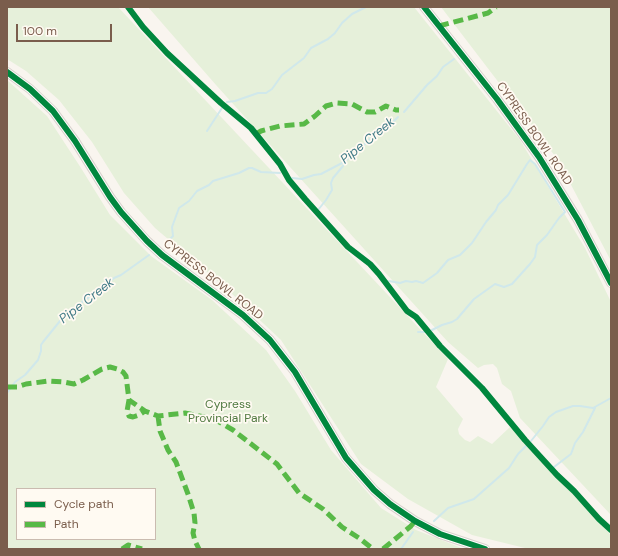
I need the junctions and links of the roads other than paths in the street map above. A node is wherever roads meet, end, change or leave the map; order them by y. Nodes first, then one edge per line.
1 (424, 7) edge
2 (7, 72) edge
3 (611, 282) edge
4 (485, 549) edge

1 - 3 street, CYPRESS BOWL ROAD
2 - 4 street, CYPRESS BOWL ROAD

